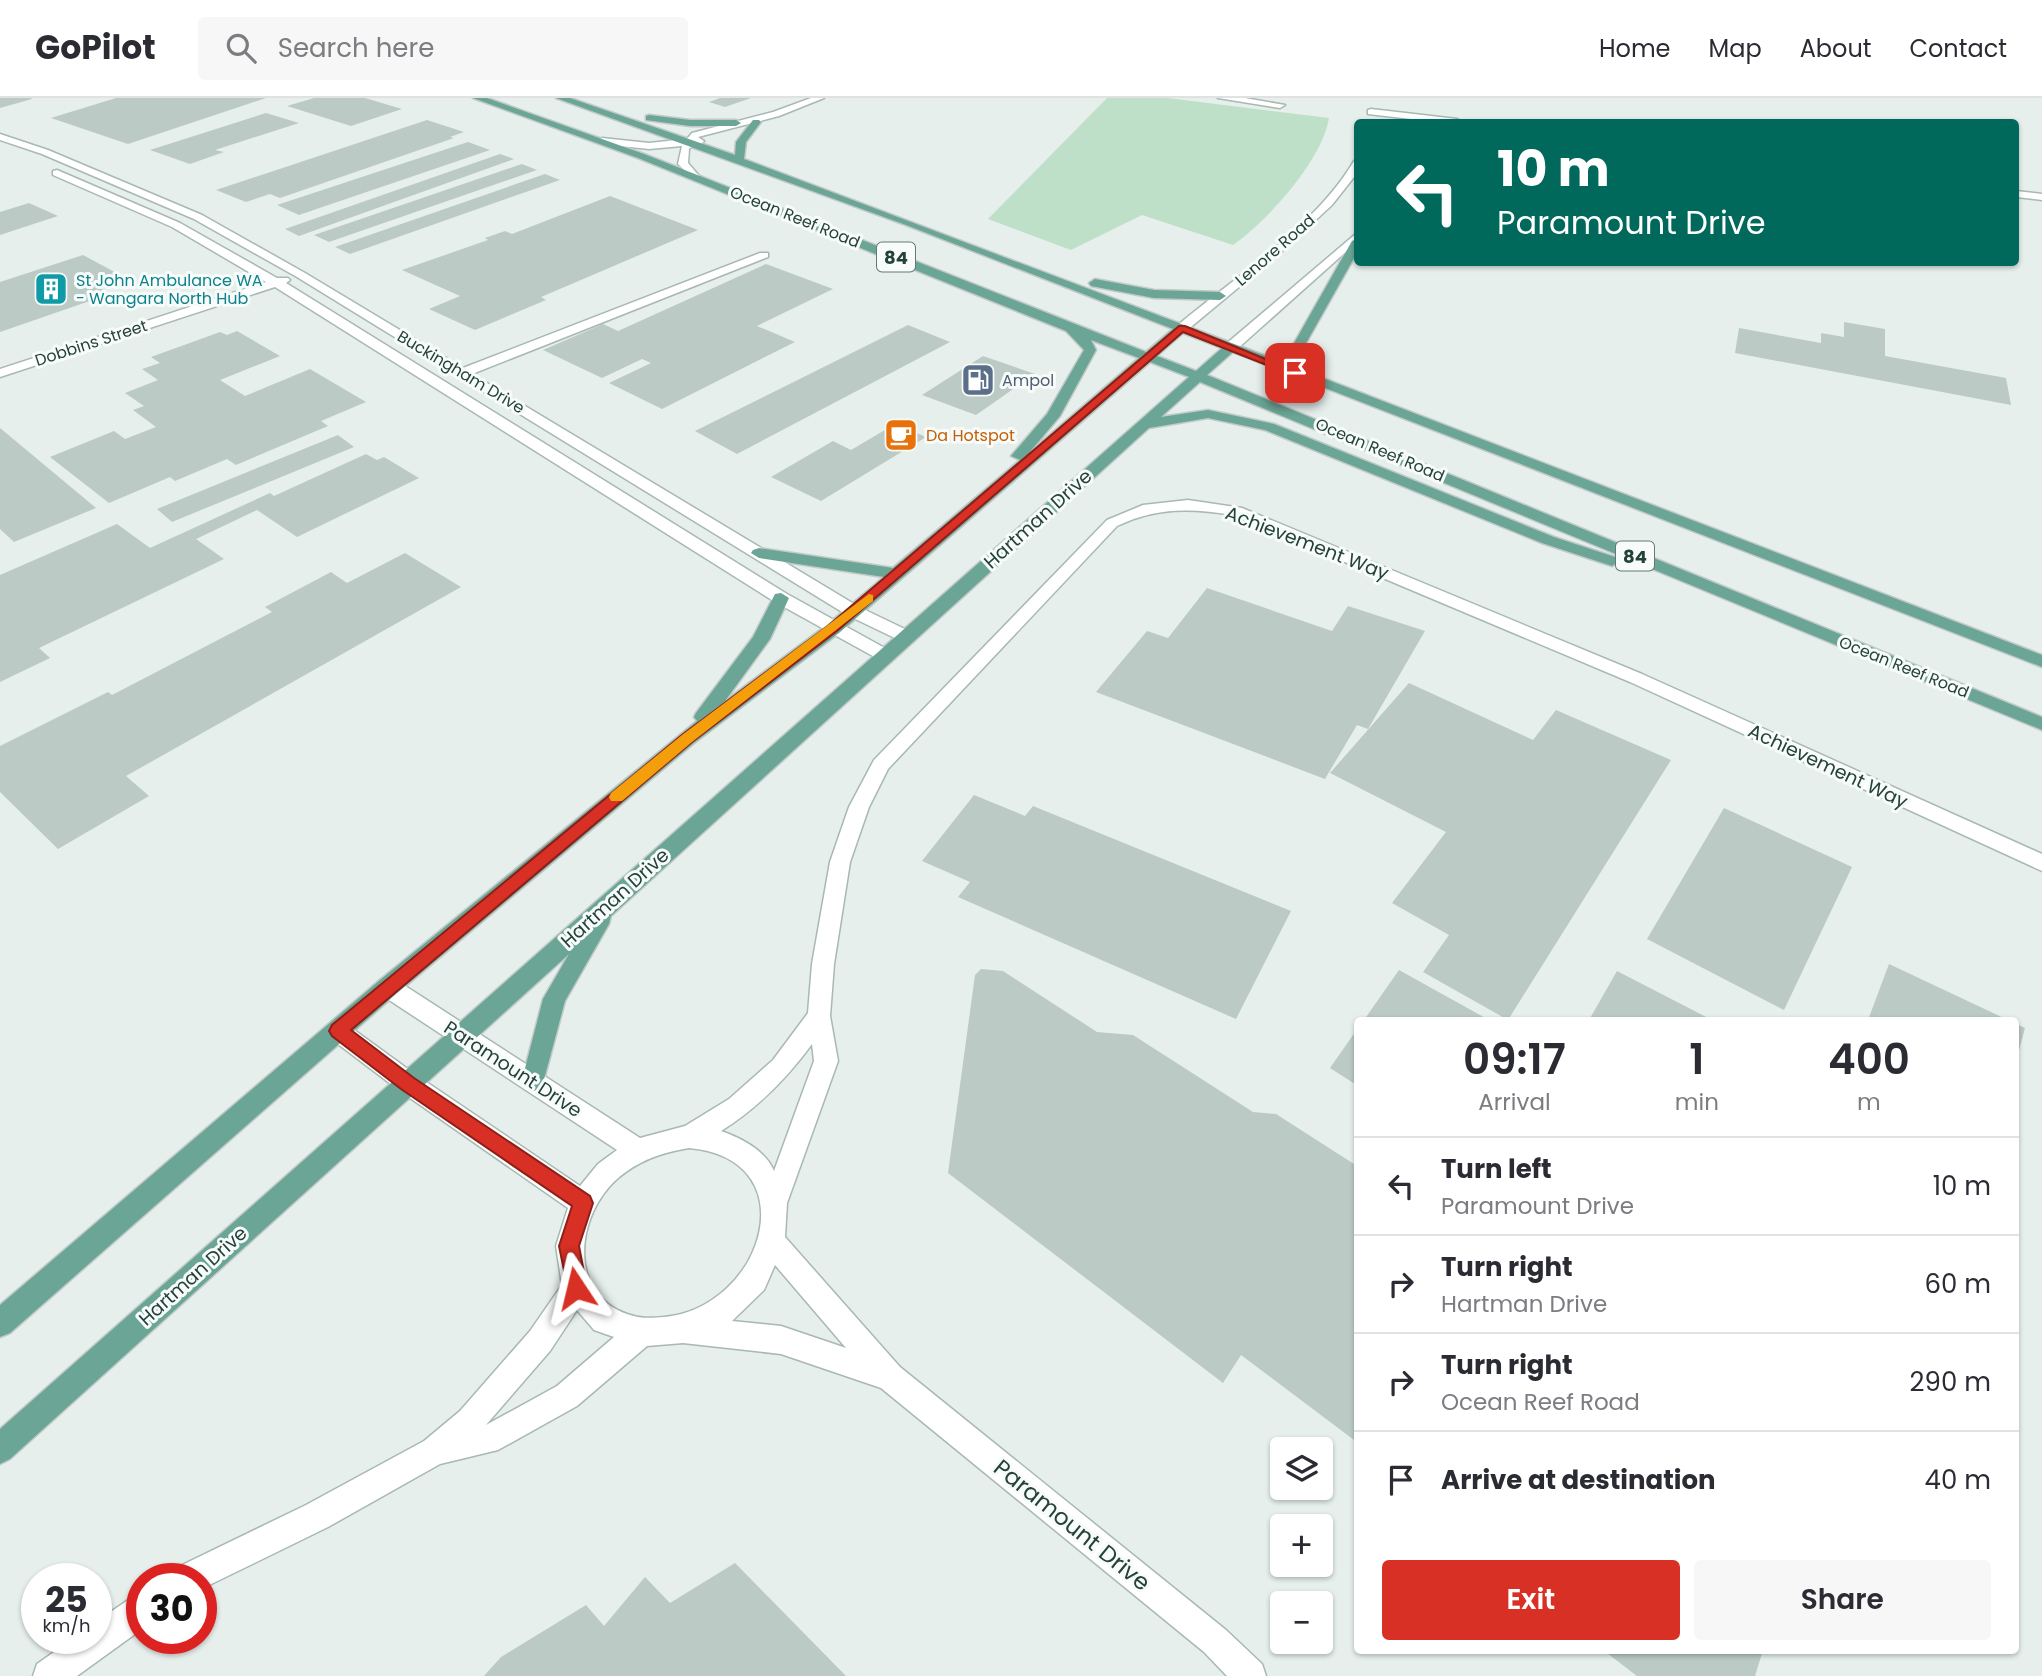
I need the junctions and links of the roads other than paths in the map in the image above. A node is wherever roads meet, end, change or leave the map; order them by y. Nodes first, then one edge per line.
1 (478, 98) edge
2 (561, 98) edge
3 (819, 98) edge
4 (1223, 98) edge
5 (1369, 98) edge
6 (1280, 105) dead end
7 (598, 111) junction
8 (1411, 116) edge
9 (766, 117) junction
10 (1371, 118) edge
11 (1434, 119) edge
12 (756, 122) junction
13 (736, 123) junction
14 (0, 137) edge
15 (601, 141) junction
16 (690, 142) junction
17 (0, 150) edge
18 (739, 160) junction
19 (1354, 172) edge
20 (695, 177) junction
21 (2019, 194) edge
22 (2042, 197) edge
23 (910, 223) junction
24 (1354, 241) edge
25 (1354, 245) edge
26 (764, 255) dead end
27 (301, 275) junction
28 (277, 283) junction
29 (1220, 296) junction
30 (1068, 327) junction
31 (1182, 328) junction
32 (1231, 347) junction
33 (1150, 358) junction
34 (0, 373) edge
35 (462, 373) junction
36 (1295, 373) junction
37 (1199, 376) junction
38 (1140, 426) junction
39 (969, 514) junction
40 (759, 553) junction
41 (898, 574) junction
42 (781, 598) junction
43 (1761, 609) junction
44 (853, 611) junction
45 (832, 629) junction
46 (907, 637) junction
47 (886, 656) junction
48 (2042, 661) edge
49 (2042, 724) edge
50 (687, 738) junction
51 (2042, 863) edge
52 (611, 901) junction
53 (388, 987) junction
54 (819, 1016) junction
55 (338, 1031) junction
56 (461, 1035) junction
57 (534, 1080) junction
58 (408, 1083) junction
59 (689, 1137) junction
60 (638, 1150) junction
61 (583, 1203) junction
62 (774, 1203) junction
63 (772, 1242) junction
64 (576, 1288) junction
65 (0, 1323) edge
66 (683, 1329) junction
67 (641, 1333) junction
68 (890, 1377) junction
69 (0, 1448) edge
70 (434, 1451) junction
71 (217, 1564) edge
72 (126, 1621) edge
73 (49, 1676) edge
74 (1250, 1676) edge

1 - 15 main road, Ocean Reef Road / 84
2 - 7 main road, Ocean Reef Road / 84
3 - 9 street
4 - 6 street
5 - 10 street
7 - 13 main road
7 - 16 main road, Ocean Reef Road / 84
8 - 10 street
8 - 11 street
9 - 12 street
9 - 13 street
12 - 16 street
12 - 18 main road
13 - 16 street
14 - 27 street, Buckingham Drive
15 - 16 street
15 - 20 main road, Ocean Reef Road / 84
16 - 18 main road, Ocean Reef Road / 84
16 - 20 street
17 - 28 street, Buckingham Drive
18 - 23 main road, Ocean Reef Road / 84
19 - 29 street, Lenore Road
20 - 30 main road, Ocean Reef Road / 84
21 - 22 street
23 - 29 main road
23 - 31 main road, Ocean Reef Road / 84
24 - 32 street
25 - 36 main road
26 - 35 street
27 - 28 street, Dobbins Street
27 - 35 street, Buckingham Drive
28 - 34 street, Dobbins Street
28 - 42 street, Buckingham Drive
29 - 31 street, Lenore Road
30 - 33 main road, Ocean Reef Road / 84
30 - 39 main road
31 - 32 main road, Ocean Reef Road / 84
31 - 33 main road
32 - 36 main road, Ocean Reef Road / 84
32 - 37 main road, Hartman Drive
33 - 37 main road, Ocean Reef Road / 84
33 - 39 main road
35 - 40 street, Buckingham Drive
36 - 48 main road, Ocean Reef Road / 84
37 - 38 main road, Hartman Drive
37 - 43 main road, Ocean Reef Road / 84
38 - 43 main road
38 - 46 main road, Hartman Drive
39 - 41 main road
40 - 41 main road
40 - 44 street, Buckingham Drive
41 - 44 main road
42 - 45 street, Buckingham Drive
42 - 50 main road
43 - 49 main road, Ocean Reef Road / 84
44 - 45 main road
44 - 46 street, Buckingham Drive
45 - 47 street, Buckingham Drive
45 - 50 main road
46 - 47 main road, Hartman Drive
47 - 52 main road, Hartman Drive
50 - 53 main road
51 - 54 street, Achievement Way
52 - 56 main road, Hartman Drive
52 - 57 main road
53 - 55 main road
53 - 56 street, Paramount Drive
54 - 59 street
54 - 62 street, Achievement Way
55 - 58 street
55 - 65 main road
56 - 57 street, Paramount Drive
56 - 58 main road, Hartman Drive
57 - 60 street, Paramount Drive
58 - 61 street
58 - 69 main road, Hartman Drive
59 - 60 street
59 - 62 street
60 - 61 street
61 - 64 street
62 - 63 street
63 - 66 street
63 - 68 street, Paramount Drive
64 - 67 street
64 - 70 street
66 - 67 street
66 - 68 street, Paramount Drive
67 - 70 street
68 - 74 street, Paramount Drive
70 - 71 street
72 - 73 street

